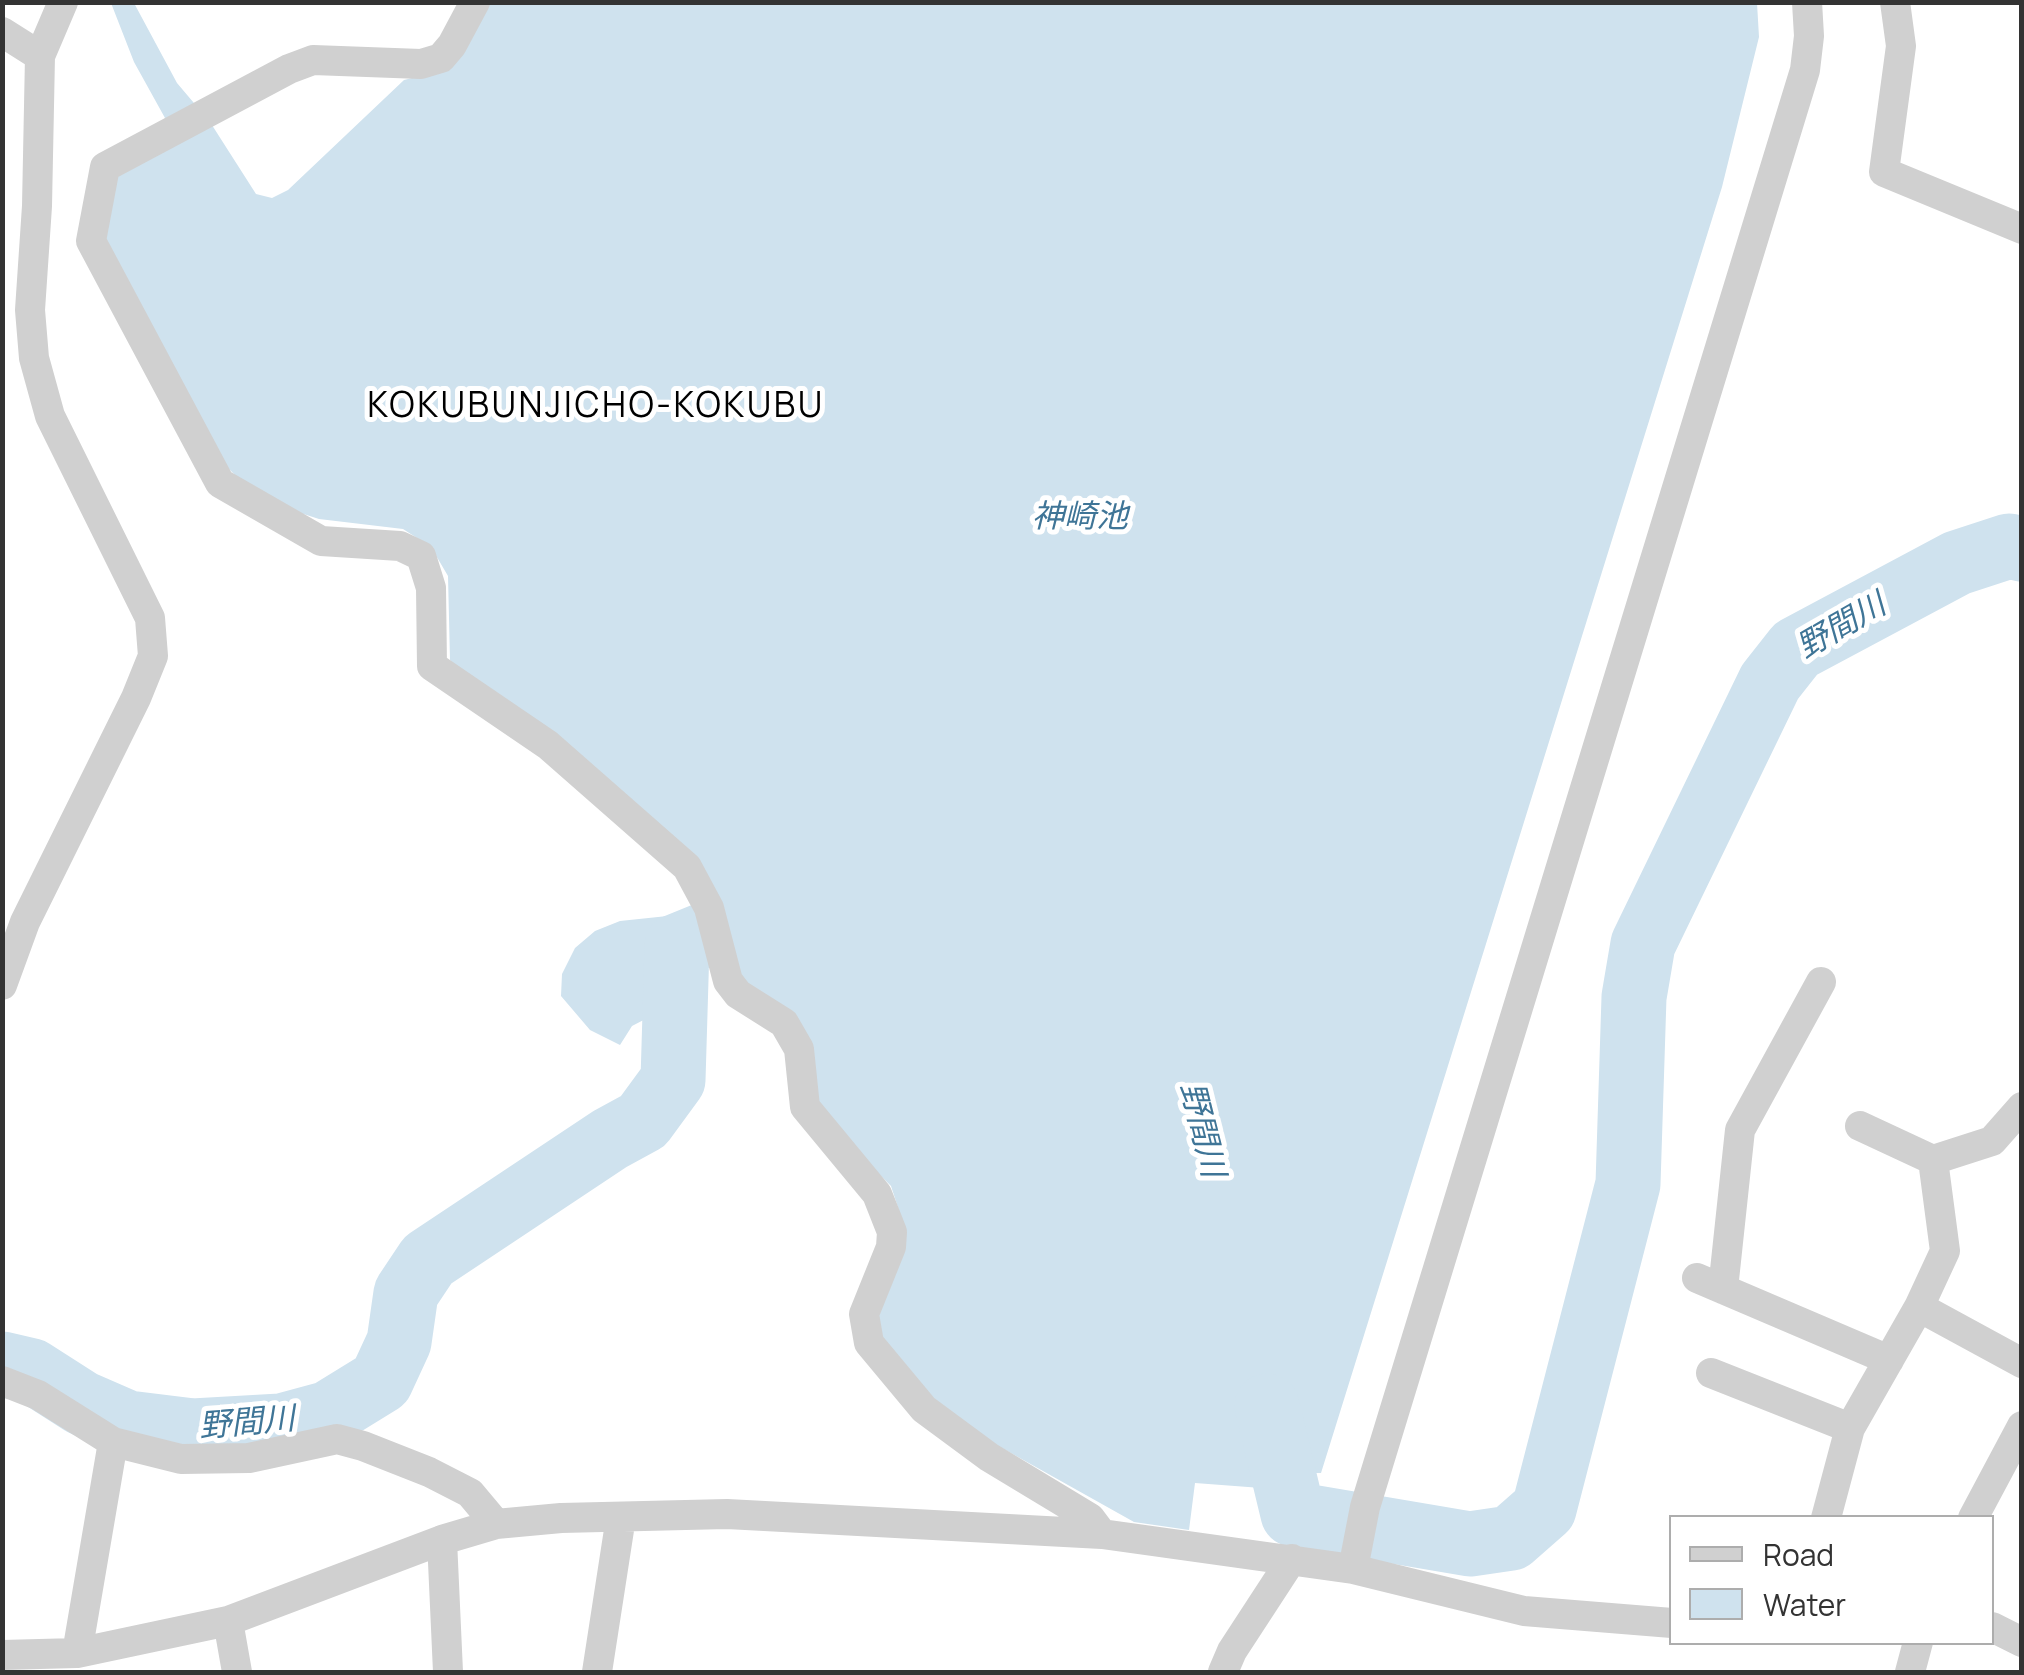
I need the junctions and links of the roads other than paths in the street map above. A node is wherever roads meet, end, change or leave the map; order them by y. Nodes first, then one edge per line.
1 (63, 2) edge
2 (475, 2) edge
3 (1807, 2) edge
4 (1895, 2) edge
5 (2, 32) edge
6 (40, 56) junction
7 (2022, 230) edge
8 (2, 357) edge
9 (34, 358) junction
10 (14, 919) edge
11 (1821, 982) dead end
12 (2, 985) edge
13 (2022, 1108) edge
14 (1860, 1126) dead end
15 (1933, 1160) junction
16 (1919, 1307) junction
17 (1889, 1360) junction
18 (2022, 1363) edge
19 (1711, 1373) dead end
20 (2, 1381) edge
21 (2022, 1426) edge
22 (1850, 1428) junction
23 (113, 1442) junction
24 (1827, 1515) edge
25 (1975, 1515) edge
26 (621, 1516) junction
27 (496, 1524) junction
28 (1102, 1534) junction
29 (442, 1540) junction
30 (1292, 1558) junction
31 (1355, 1560) junction
32 (228, 1621) junction
33 (1669, 1623) edge
34 (1994, 1629) edge
35 (2022, 1642) edge
36 (1917, 1645) edge
37 (77, 1652) junction
38 (2, 1655) edge
39 (237, 1672) edge
40 (448, 1672) edge
41 (596, 1672) edge
42 (1223, 1672) edge
43 (1910, 1672) edge

1 - 6 street
2 - 28 street
3 - 31 street
4 - 7 street
5 - 6 street
6 - 9 street
8 - 9 street
9 - 10 street
10 - 12 street
11 - 17 street
13 - 15 street
14 - 15 street
15 - 16 street
16 - 17 street
16 - 18 street
17 - 22 street
19 - 22 street
20 - 23 street
21 - 25 street
22 - 24 street
23 - 27 street
23 - 37 street
26 - 27 street
26 - 28 street
26 - 41 street
27 - 29 street
28 - 30 street
29 - 32 street
29 - 40 street
30 - 31 street
30 - 42 street
31 - 33 street
32 - 37 street
32 - 39 street
34 - 35 street
36 - 43 street
37 - 38 street

